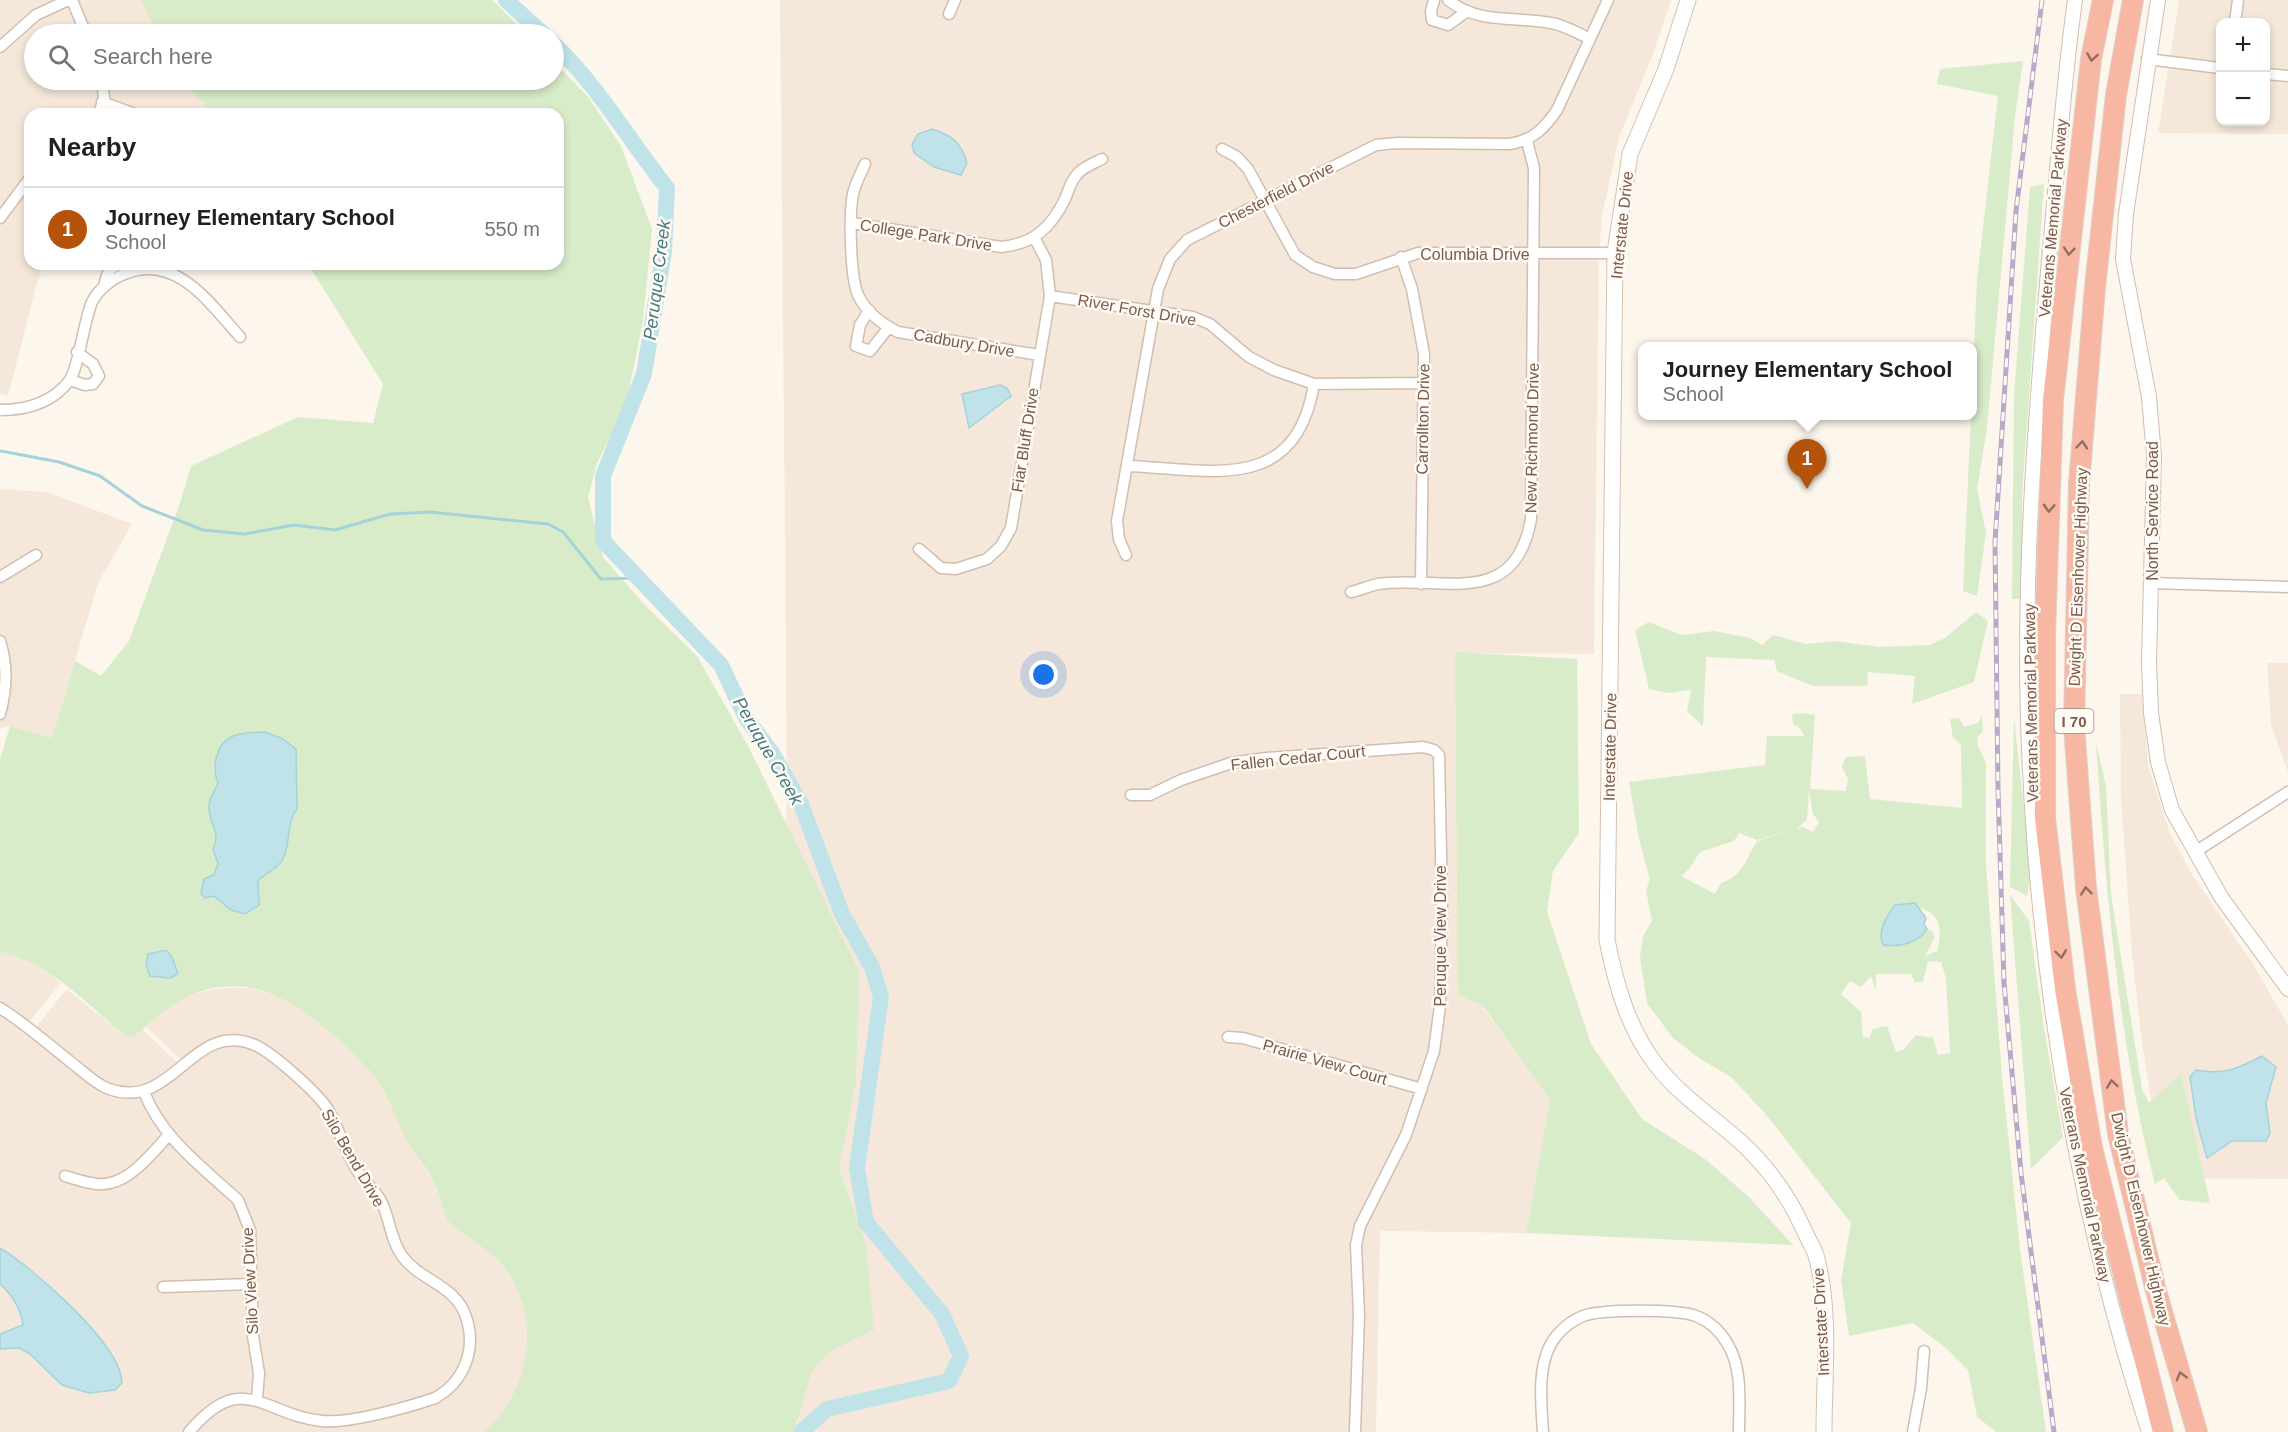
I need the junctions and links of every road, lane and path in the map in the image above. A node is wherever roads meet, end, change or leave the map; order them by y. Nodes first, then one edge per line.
1 (70, 0) edge
2 (955, 0) edge
3 (1434, 0) edge
4 (1448, 0) edge
5 (1608, 0) edge
6 (1688, 0) edge
7 (2075, 0) edge
8 (2103, 0) edge
9 (2133, 0) edge
10 (2158, 0) edge
11 (2238, 0) edge
12 (1466, 12) junction
13 (949, 14) dead end
14 (2236, 18) edge
15 (26, 24) edge
16 (81, 24) edge
17 (24, 26) edge
18 (1590, 39) junction
19 (0, 47) edge
20 (2147, 59) junction
21 (2216, 68) edge
22 (2270, 74) edge
23 (2288, 76) edge
24 (102, 90) edge
25 (102, 102) junction
26 (100, 108) edge
27 (118, 108) edge
28 (1527, 141) junction
29 (1222, 149) dead end
30 (1102, 159) dead end
31 (865, 164) dead end
32 (24, 186) edge
33 (1265, 201) junction
34 (0, 218) edge
35 (852, 223) junction
36 (1035, 239) junction
37 (1615, 253) junction
38 (1533, 254) junction
39 (1401, 257) junction
40 (122, 270) edge
41 (163, 270) edge
42 (1050, 296) junction
43 (869, 310) junction
44 (1154, 311) junction
45 (889, 327) junction
46 (240, 338) dead end
47 (77, 352) junction
48 (1039, 355) junction
49 (70, 380) junction
50 (1423, 383) junction
51 (1314, 384) junction
52 (0, 410) edge
53 (1128, 466) junction
54 (919, 549) dead end
55 (36, 555) dead end
56 (1126, 555) dead end
57 (0, 577) edge
58 (2151, 583) junction
59 (1421, 584) junction
60 (2288, 587) edge
61 (1351, 592) dead end
62 (0, 641) edge
63 (0, 714) edge
64 (1434, 750) joint
65 (2288, 792) edge
66 (1131, 795) dead end
67 (2195, 852) junction
68 (2288, 989) edge
69 (0, 1008) edge
70 (1228, 1037) dead end
71 (1422, 1089) junction
72 (144, 1092) junction
73 (168, 1136) junction
74 (65, 1176) dead end
75 (251, 1284) junction
76 (163, 1287) dead end
77 (1924, 1351) dead end
78 (257, 1400) junction
79 (189, 1432) edge
80 (1355, 1432) edge
81 (1543, 1432) edge
82 (1739, 1432) edge
83 (1824, 1432) edge
84 (1913, 1432) edge
85 (2150, 1432) edge
86 (2163, 1432) edge
87 (2198, 1432) edge

1 - 15 street
1 - 16 street
2 - 13 street
3 - 12 street
4 - 12 street
5 - 18 street
6 - 37 main road, Interstate Drive
7 - 85 street, Veterans Memorial Parkway
8 -> 86 highway, Dwight D Eisenhower Highway / I 70
87 -> 9 highway, Dwight D Eisenhower Highway / I 70
10 - 20 street, North Service Road
11 - 14 street
12 - 18 street
17 - 19 street
18 - 28 street
20 - 21 street
20 - 58 street, North Service Road
22 - 23 street
24 - 25 street
25 - 26 street
25 - 27 street
28 - 33 street, Chesterfield Drive
28 - 38 street, New Richmond Drive
29 - 33 street, Columbia Drive
30 - 36 street
31 - 35 street, Cadbury Drive
32 - 34 street
33 - 39 street, Columbia Drive
33 - 44 street, Chesterfield Drive
35 - 36 street, College Park Drive
35 - 43 street, Cadbury Drive
36 - 42 street, Fiar Bluff Drive
37 - 38 street, Columbia Drive
37 - 83 main road, Interstate Drive
38 - 39 street, Columbia Drive
38 - 59 street, New Richmond Drive
39 - 50 street, Carrollton Drive
40 - 47 street
41 - 46 street
42 - 44 street, River Forst Drive
42 - 48 street, Fiar Bluff Drive
43 - 45 street, Cadbury Drive
43 - 45 street
44 - 51 street, River Forst Drive
44 - 53 street, Chesterfield Drive
45 - 48 street, Cadbury Drive
47 - 49 street
47 - 49 street
48 - 54 street, Fiar Bluff Drive
49 - 52 street
50 - 51 street, River Forst Drive
50 - 59 street, Carrollton Drive
51 - 53 street
53 - 56 street, Chesterfield Drive
55 - 57 street
58 - 60 street
58 - 67 street, North Service Road
59 - 61 street, New Richmond Drive
62 - 63 street
64 - 66 street, Fallen Cedar Court
64 - 71 street, Peruque View Drive
65 - 67 street
67 - 68 street, North Service Road
69 - 72 street
70 - 71 street, Prairie View Court
71 - 80 street, Peruque View Drive
72 - 73 street, Silo View Drive
72 - 78 street, Silo Bend Drive
73 - 74 street
73 - 75 street, Silo View Drive
75 - 76 street
75 - 78 street, Silo View Drive
77 - 84 street
78 - 79 street, Silo Bend Drive
81 - 82 street

